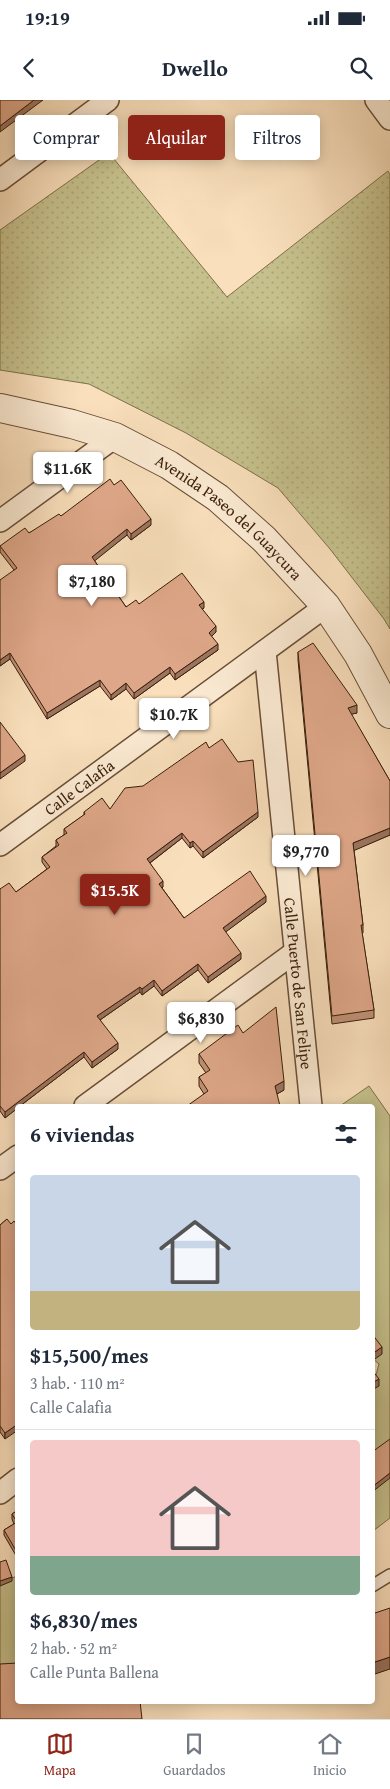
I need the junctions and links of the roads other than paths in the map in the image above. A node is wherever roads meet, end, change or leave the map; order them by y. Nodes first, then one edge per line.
1 (108, 100) edge
2 (376, 100) edge
3 (390, 119) edge
4 (0, 180) edge
5 (0, 408) edge
6 (115, 437) junction
7 (0, 521) edge
8 (326, 606) junction
9 (265, 651) junction
10 (390, 714) edge
11 (0, 845) edge
12 (295, 952) junction
13 (88, 1104) edge
14 (311, 1104) edge
15 (15, 1158) edge
16 (0, 1169) edge
17 (15, 1481) edge
18 (0, 1493) edge
19 (390, 1575) edge
20 (375, 1584) edge

1 - 4 street
2 - 3 street
5 - 6 street, Avenida Paseo del Guaycura
6 - 7 street
6 - 8 street, Avenida Paseo del Guaycura
8 - 9 street, Calle Calafia
8 - 10 street, Avenida Paseo del Guaycura
9 - 11 street, Calle Calafia
9 - 12 street, Calle Puerto de San Felipe
12 - 13 street
12 - 14 street, Calle Puerto de San Felipe
15 - 16 street
17 - 18 street
19 - 20 lane

